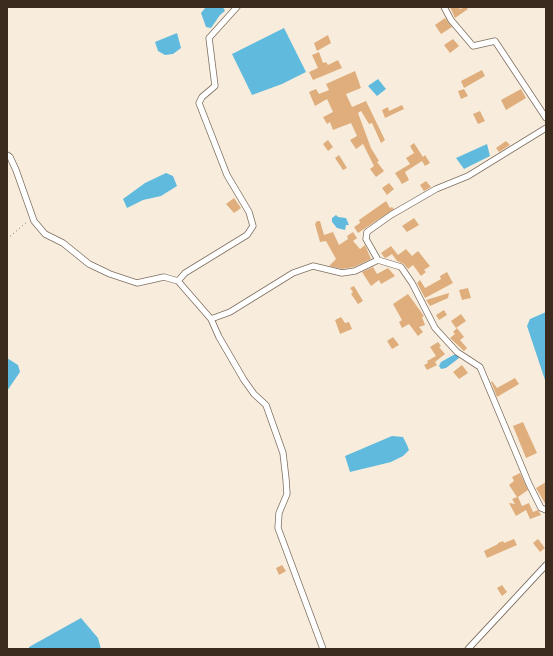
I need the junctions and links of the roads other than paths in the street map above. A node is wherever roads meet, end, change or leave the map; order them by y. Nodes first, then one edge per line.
1 (237, 7) edge
2 (444, 7) edge
3 (546, 118) edge
4 (546, 128) edge
5 (7, 155) edge
6 (378, 260) junction
7 (178, 281) junction
8 (211, 318) junction
9 (546, 510) edge
10 (546, 565) edge
11 (323, 649) edge
12 (468, 649) edge

1 - 7 street
2 - 3 street
4 - 6 street
5 - 7 street
6 - 8 street
6 - 9 street
7 - 8 street
8 - 11 street
10 - 12 street

